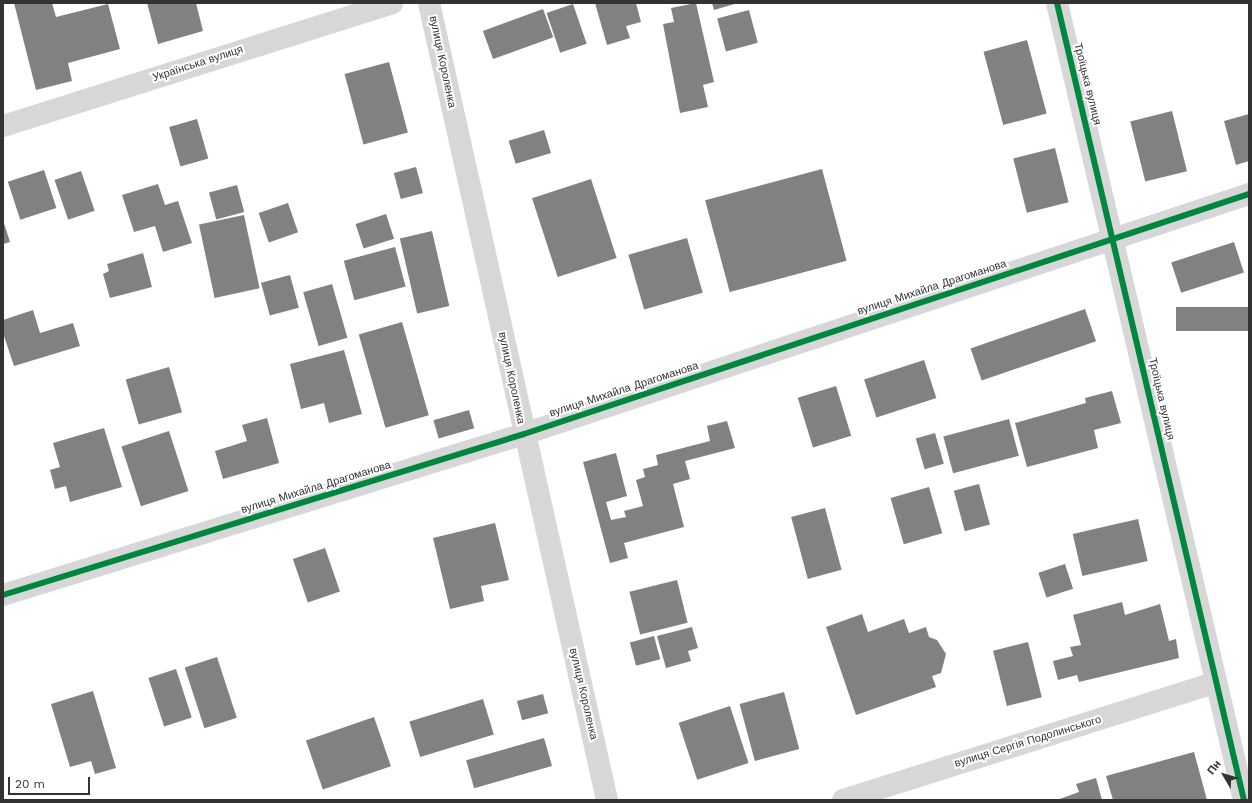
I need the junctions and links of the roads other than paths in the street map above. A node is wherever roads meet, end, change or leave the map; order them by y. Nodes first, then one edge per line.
1 (392, 3) edge
2 (429, 3) edge
3 (1057, 3) edge
4 (3, 126) edge
5 (1249, 194) edge
6 (1114, 238) junction
7 (524, 434) junction
8 (3, 596) edge
9 (1214, 683) junction
10 (607, 800) edge
11 (843, 800) edge
12 (1244, 800) edge

1 - 4 street, Українська вулиця
2 - 7 street, вулиця Короленка
3 - 6 street, Троїцька вулиця
5 - 6 street, вулиця Михайла Драгоманова
6 - 7 street, вулиця Михайла Драгоманова
6 - 9 street, Троїцька вулиця
7 - 8 street, вулиця Михайла Драгоманова
7 - 10 street, вулиця Короленка
9 - 11 street, вулиця Сергія Подолинського
9 - 12 street, Троїцька вулиця

